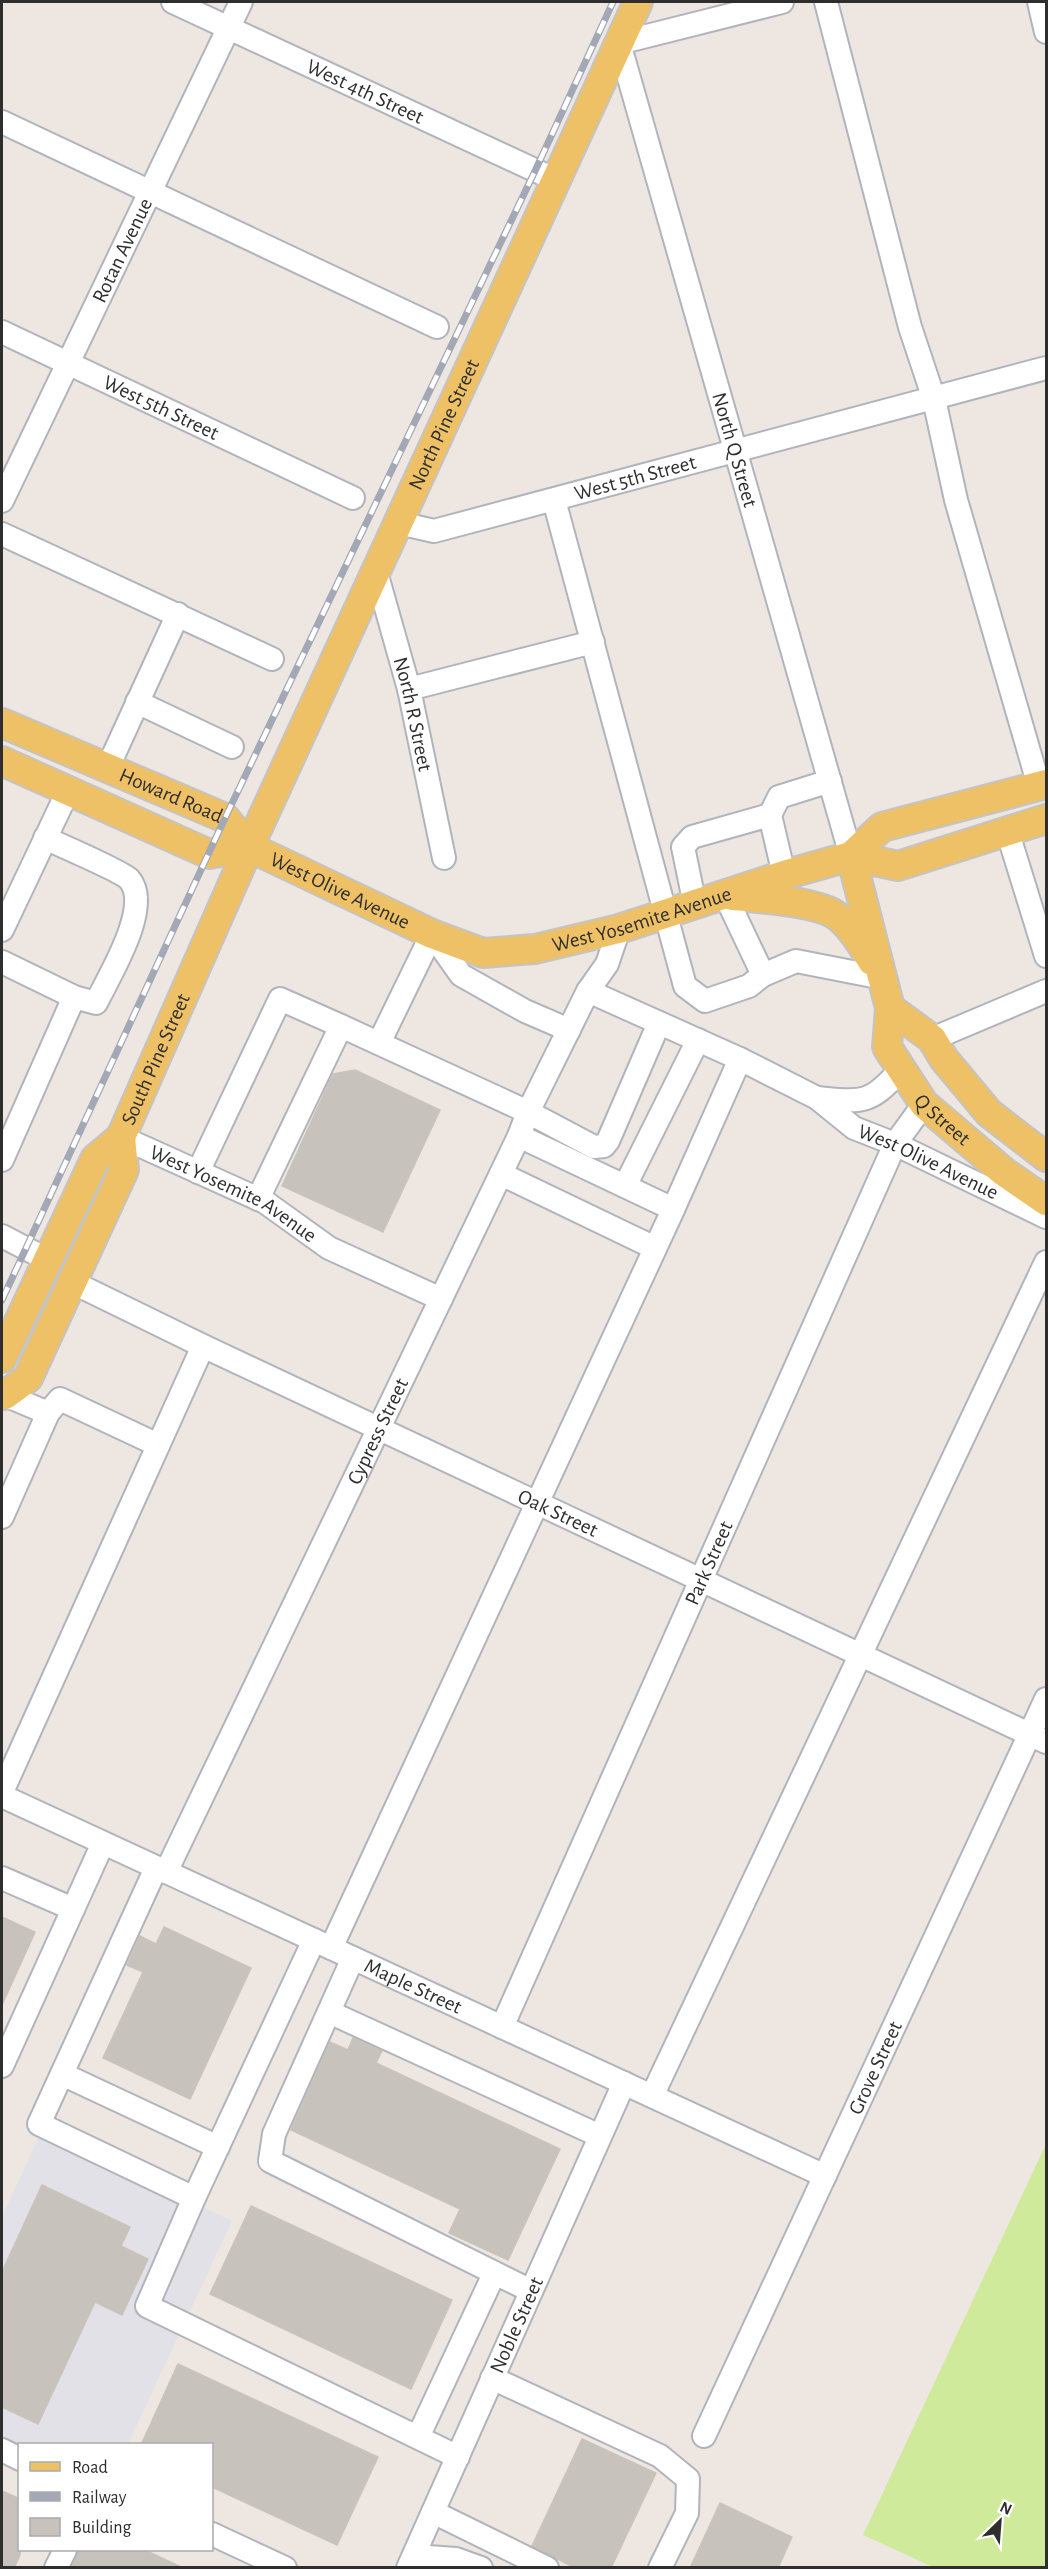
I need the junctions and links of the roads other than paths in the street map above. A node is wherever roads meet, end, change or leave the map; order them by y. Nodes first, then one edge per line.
1 (172, 2) edge
2 (241, 2) edge
3 (638, 2) edge
4 (782, 2) edge
5 (826, 2) edge
6 (1039, 2) edge
7 (229, 28) junction
8 (1047, 32) edge
9 (619, 43) junction
10 (2, 122) edge
11 (556, 180) junction
12 (150, 191) junction
13 (437, 327) dead end
14 (2, 332) edge
15 (67, 361) junction
16 (1047, 368) edge
17 (934, 399) junction
18 (734, 452) junction
19 (353, 498) dead end
20 (554, 500) junction
21 (2, 501) edge
22 (399, 523) junction
23 (2, 534) edge
24 (376, 572) junction
25 (178, 614) junction
26 (593, 642) junction
27 (273, 658) dead end
28 (409, 688) junction
29 (137, 702) junction
30 (2, 723) edge
31 (232, 747) dead end
32 (2, 761) edge
33 (108, 767) junction
34 (830, 781) junction
35 (1043, 785) edge
36 (67, 793) junction
37 (771, 815) junction
38 (1047, 819) edge
39 (1007, 830) junction
40 (45, 838) junction
41 (249, 847) junction
42 (851, 856) junction
43 (444, 858) dead end
44 (784, 874) junction
45 (725, 895) junction
46 (695, 905) junction
47 (666, 915) junction
48 (620, 929) junction
49 (2, 930) edge
50 (432, 934) junction
51 (1047, 956) edge
52 (2, 962) edge
53 (764, 975) junction
54 (882, 976) junction
55 (588, 991) junction
56 (1047, 991) edge
57 (74, 997) junction
58 (890, 1008) junction
59 (659, 1023) junction
60 (341, 1026) junction
61 (569, 1030) junction
62 (698, 1040) junction
63 (932, 1040) junction
64 (379, 1043) junction
65 (740, 1059) junction
66 (900, 1070) junction
67 (817, 1098) junction
68 (924, 1104) junction
69 (528, 1112) junction
70 (519, 1136) junction
71 (116, 1142) junction
72 (895, 1144) junction
73 (1047, 1159) edge
74 (2, 1160) edge
75 (198, 1172) junction
76 (501, 1174) junction
77 (625, 1186) junction
78 (258, 1199) junction
79 (1047, 1201) edge
80 (673, 1209) junction
81 (1047, 1217) edge
82 (2, 1236) edge
83 (655, 1248) junction
84 (48, 1260) junction
85 (1047, 1262) edge
86 (72, 1282) junction
87 (441, 1299) junction
88 (203, 1346) junction
89 (2, 1358) edge
90 (5, 1391) edge
91 (48, 1413) junction
92 (378, 1428) junction
93 (158, 1445) junction
94 (537, 1503) junction
95 (2, 1517) edge
96 (701, 1580) junction
97 (861, 1654) junction
98 (1047, 1699) edge
99 (1038, 1738) edge
100 (2, 1794) edge
101 (103, 1843) junction
102 (161, 1870) junction
103 (2, 1878) edge
104 (73, 1909) junction
105 (322, 1944) junction
106 (353, 1958) junction
107 (329, 2012) junction
108 (502, 2027) junction
109 (2, 2066) edge
110 (62, 2074) junction
111 (624, 2083) junction
112 (652, 2096) junction
113 (600, 2136) junction
114 (218, 2147) junction
115 (825, 2176) junction
116 (194, 2198) junction
117 (494, 2274) junction
118 (531, 2291) junction
119 (492, 2378) junction
120 (704, 2436) dead end
121 (418, 2437) junction
122 (2, 2450) edge
123 (458, 2457) junction
124 (18, 2458) edge
125 (433, 2512) junction
126 (213, 2534) edge
127 (64, 2551) edge
128 (411, 2562) edge
129 (56, 2568) edge
130 (285, 2568) edge
131 (481, 2568) edge
132 (547, 2568) edge
133 (660, 2568) edge

1 - 7 street, West 4th Street
2 - 7 street, Rotan Avenue
3 - 9 main road, North Pine Street
4 - 9 street
5 - 17 street
6 - 8 street
7 - 11 street, West 4th Street
7 - 12 street, Rotan Avenue
9 - 11 main road, North Pine Street
9 - 18 street, North Q Street
10 - 12 street
11 - 22 main road, North Pine Street
12 - 13 street
12 - 15 street, Rotan Avenue
14 - 15 street, West 5th Street
15 - 19 street, West 5th Street
15 - 21 street, Rotan Avenue
16 - 17 street, West 5th Street
17 - 18 street, West 5th Street
17 - 35 street
18 - 20 street, West 5th Street
18 - 34 street, North Q Street
20 - 22 street, West 5th Street
20 - 26 street
22 - 24 main road, North Pine Street
23 - 25 street
24 - 28 street, North R Street
24 - 41 main road, North Pine Street
25 - 27 street
25 - 29 street
26 - 28 street
26 - 47 street
28 - 43 street, North R Street
29 - 31 street
29 - 33 street
30 - 33 main road, Howard Road
32 - 36 main road, Howard Road
33 - 41 main road, Howard Road
34 - 37 street
34 - 42 street, North Q Street
35 - 42 main road, West Yosemite Avenue
36 - 40 street
36 - 41 main road, Howard Road
37 - 44 street
37 - 46 street
38 - 39 main road, West Yosemite Avenue
39 - 42 main road, West Yosemite Avenue
39 - 51 street
40 - 49 street
40 - 57 street
41 - 50 main road, West Olive Avenue
41 - 71 main road, South Pine Street
42 - 44 main road, West Yosemite Avenue
42 - 54 main road, Q Street
44 - 45 main road, West Yosemite Avenue
45 - 46 main road, West Yosemite Avenue
45 - 53 street
45 - 54 main road
46 - 47 main road, West Yosemite Avenue
47 - 48 main road, West Yosemite Avenue
47 - 53 street
48 - 50 main road, West Yosemite Avenue
48 - 55 street, Cypress Street
50 - 61 street
50 - 64 street
52 - 57 street
53 - 54 street
54 - 58 main road, Q Street
55 - 59 street, West Olive Avenue
55 - 61 street, Cypress Street
56 - 63 street
57 - 74 street
58 - 63 main road, Q Street
58 - 66 main road, Q Street
59 - 62 street, West Olive Avenue
59 - 69 street
60 - 64 street
60 - 75 street
60 - 78 street
61 - 69 street, Cypress Street
62 - 65 street, West Olive Avenue
62 - 77 street
63 - 73 main road, Q Street
64 - 69 street
65 - 67 street, West Olive Avenue
65 - 80 street
66 - 67 street, West Olive Avenue
66 - 68 main road, Q Street
67 - 72 street, West Olive Avenue
68 - 72 street, Park Street
68 - 73 main road
68 - 79 main road, Q Street
69 - 70 street, Cypress Street
70 - 76 street, Cypress Street
70 - 77 street
71 - 75 street, West Yosemite Avenue
71 - 84 main road, South Pine Street
71 - 86 main road
72 - 81 street, West Olive Avenue
72 - 96 street, Park Street
75 - 78 street, West Yosemite Avenue
76 - 83 street
76 - 87 street, Cypress Street
77 - 80 street
78 - 87 street, West Yosemite Avenue
80 - 83 street
82 - 84 street
83 - 94 street
84 - 89 main road, South Pine Street
84 - 90 main road
85 - 97 street
86 - 88 street, Oak Street
86 - 90 main road
87 - 92 street, Cypress Street
88 - 92 street, Oak Street
88 - 93 street
90 - 91 street
91 - 93 street
91 - 95 street
92 - 94 street, Oak Street
92 - 102 street, Cypress Street
93 - 100 street
94 - 96 street, Oak Street
94 - 105 street
96 - 97 street, Oak Street
96 - 108 street, Park Street
97 - 99 street, Oak Street
97 - 112 street
98 - 99 street, Grove Street
99 - 115 street, Grove Street
100 - 101 street, Maple Street
101 - 102 street, Maple Street
101 - 104 street
102 - 105 street, Maple Street
102 - 110 street, Cypress Street
103 - 104 street
104 - 109 street
105 - 106 street, Maple Street
105 - 114 street
106 - 107 street
106 - 108 street, Maple Street
107 - 113 street
107 - 117 street
108 - 111 street, Maple Street
110 - 114 street
110 - 116 street, Cypress Street
111 - 112 street, Maple Street
111 - 113 street, Noble Street
112 - 115 street, Maple Street
113 - 118 street, Noble Street
114 - 116 street
115 - 120 street, Grove Street
116 - 121 street
117 - 118 street
117 - 121 street
118 - 119 street, Noble Street
119 - 123 street, Noble Street
119 - 133 street
121 - 123 street
122 - 124 street
123 - 125 street, Noble Street
125 - 128 street, Noble Street
125 - 132 street
126 - 130 street
127 - 129 street
128 - 131 street

